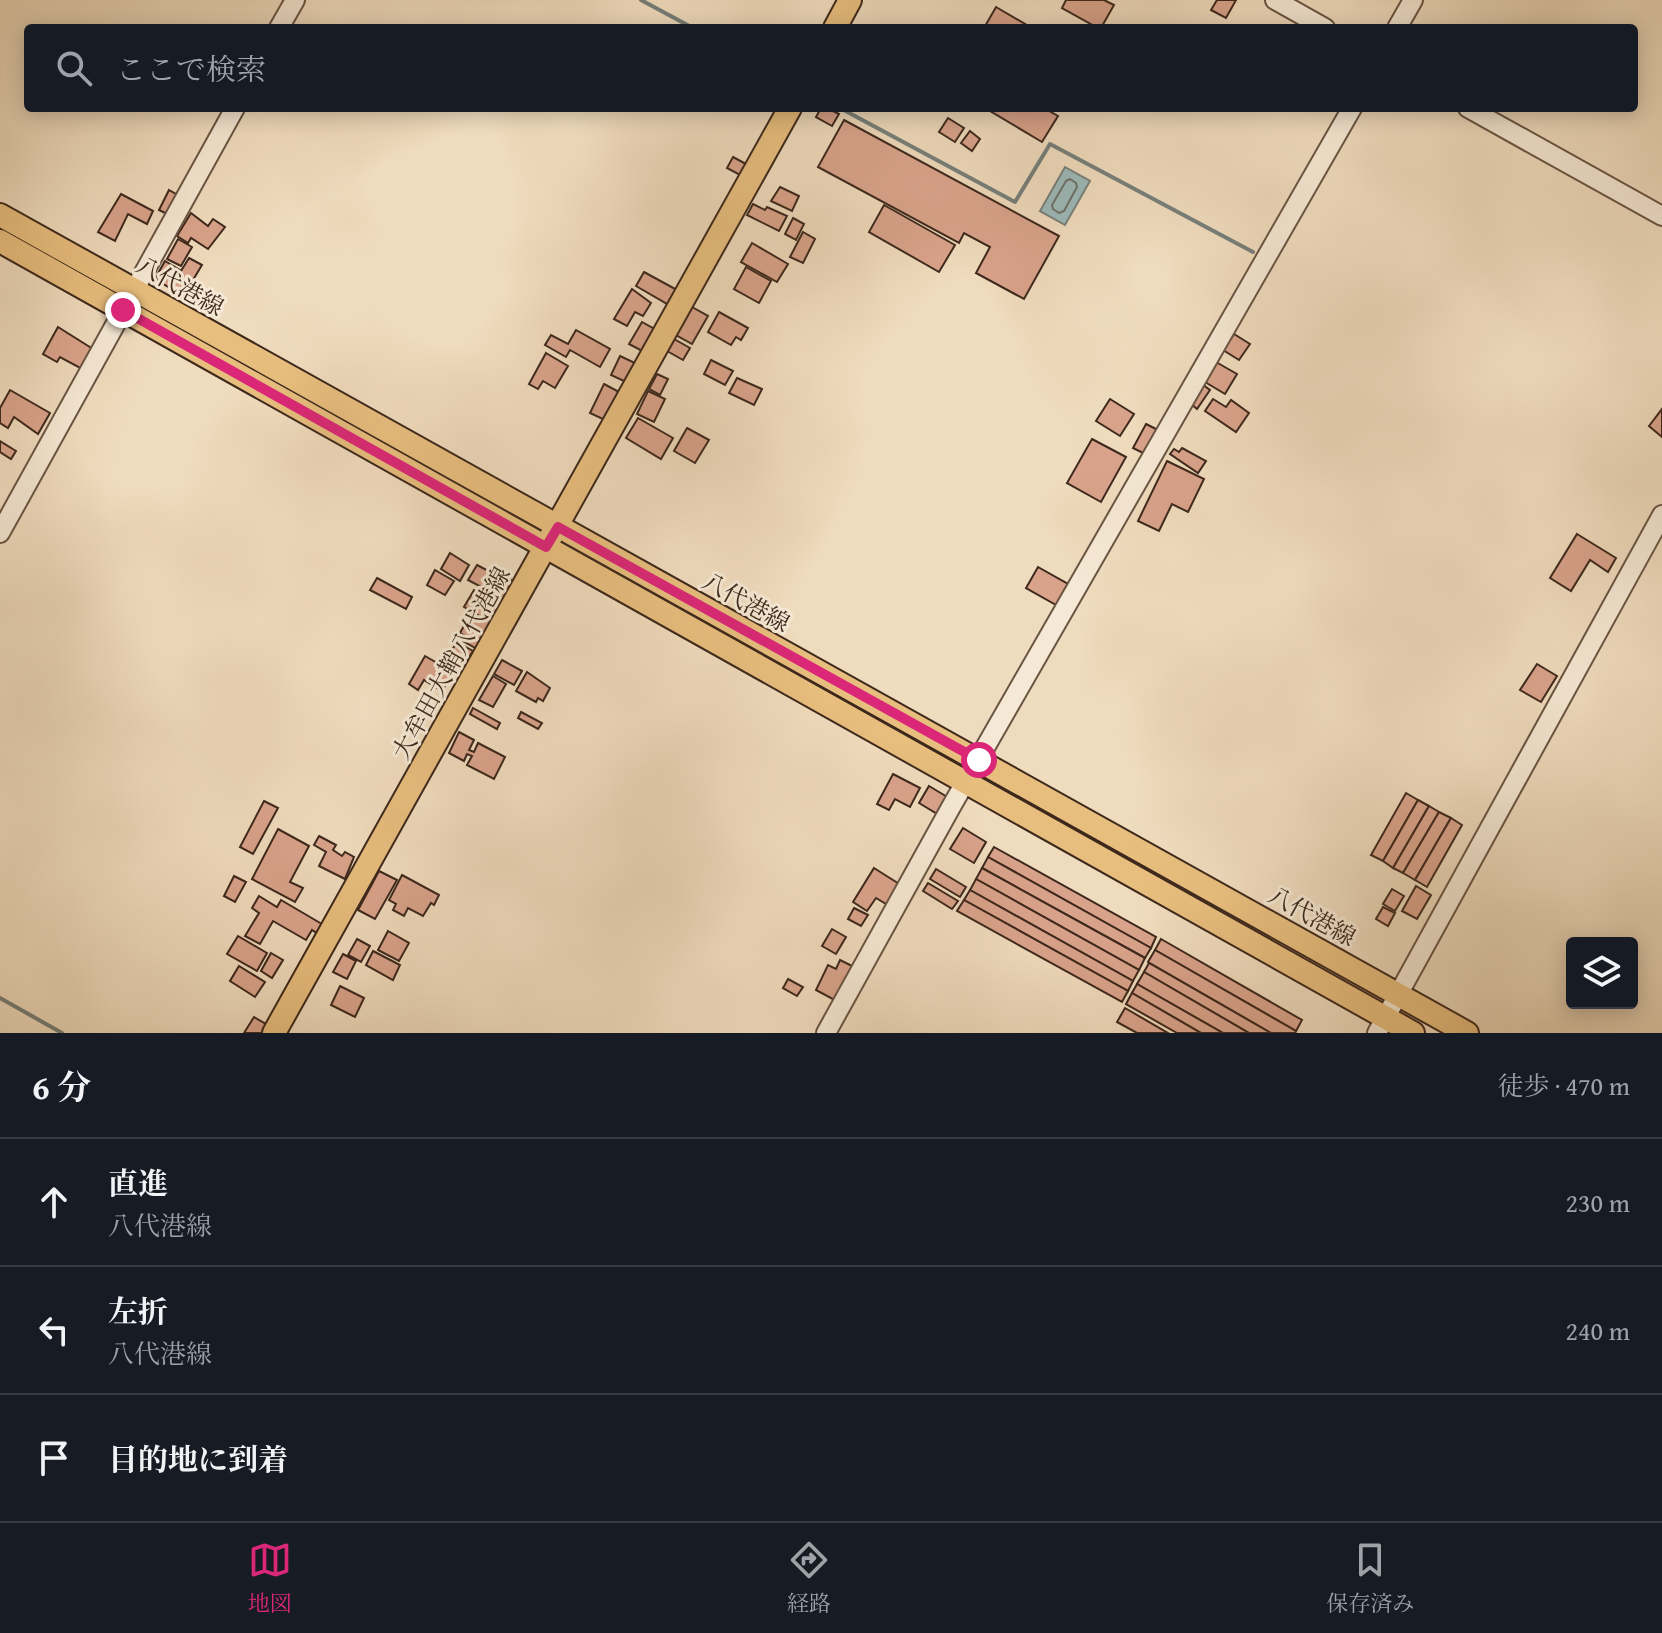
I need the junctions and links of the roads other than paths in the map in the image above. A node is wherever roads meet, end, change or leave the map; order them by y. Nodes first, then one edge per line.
1 (295, 0) edge
2 (850, 0) edge
3 (1275, 0) edge
4 (1413, 0) edge
5 (281, 24) edge
6 (837, 24) edge
7 (1318, 24) edge
8 (1399, 24) edge
9 (233, 112) edge
10 (788, 112) edge
11 (1350, 112) edge
12 (1475, 112) edge
13 (0, 215) edge
14 (1662, 216) edge
15 (0, 241) edge
16 (134, 290) junction
17 (123, 310) junction
18 (1662, 515) edge
19 (558, 527) junction
20 (0, 533) edge
21 (546, 547) junction
22 (979, 760) junction
23 (966, 782) junction
24 (1399, 994) junction
25 (1381, 1025) edge
26 (274, 1033) edge
27 (826, 1033) edge
28 (1413, 1033) edge
29 (1467, 1033) edge

1 - 5 street
2 - 6 main road
3 - 7 street
4 - 8 street
9 - 16 street
10 - 19 main road, 大牟田大鞘八代港線
11 - 22 street
12 - 14 street
13 - 16 main road, 八代港線
15 - 17 main road, 八代港線
16 - 17 street
16 - 19 main road, 八代港線
17 - 20 street
17 - 21 main road, 八代港線
18 - 24 street
19 - 21 main road, 大牟田大鞘八代港線
19 - 22 main road, 八代港線
21 - 23 main road, 八代港線
21 - 26 main road, 大牟田大鞘八代港線
22 - 23 street
22 - 24 main road, 八代港線
23 - 25 main road, 八代港線
23 - 27 street
24 - 25 street
24 - 29 main road, 八代港線
25 - 28 main road, 八代港線

